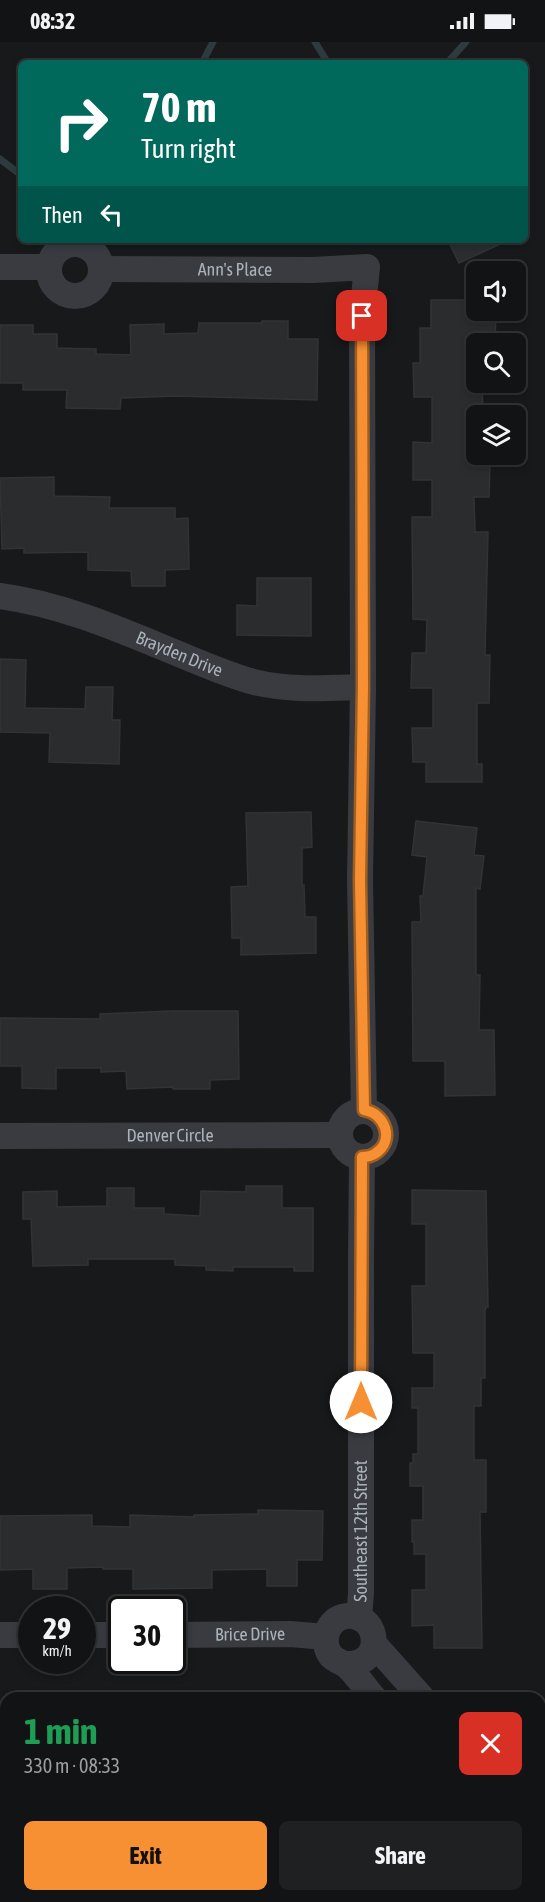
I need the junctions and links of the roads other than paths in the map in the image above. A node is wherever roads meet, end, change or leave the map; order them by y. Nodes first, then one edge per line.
1 (0, 267) edge
2 (50, 267) junction
3 (102, 269) junction
4 (0, 596) edge
5 (363, 687) junction
6 (364, 1110) junction
7 (340, 1135) junction
8 (0, 1136) edge
9 (362, 1157) junction
10 (359, 1618) junction
11 (0, 1635) edge
12 (18, 1635) edge
13 (186, 1635) edge
14 (326, 1637) junction
15 (374, 1644) junction
16 (345, 1664) junction
17 (369, 1692) edge
18 (417, 1692) edge

1 - 2 street
2 - 3 street
2 - 3 street
3 - 5 street, Ann's Place
4 - 5 street, Brayden Drive
5 - 6 street
6 - 7 street
6 - 9 street
7 - 8 street, Denver Circle
7 - 9 street
9 - 10 street, Southeast 12th Street
10 - 14 street
10 - 15 street
11 - 12 street
13 - 14 street, Brice Drive
14 - 16 street
15 - 16 street
15 - 18 street
16 - 17 street

